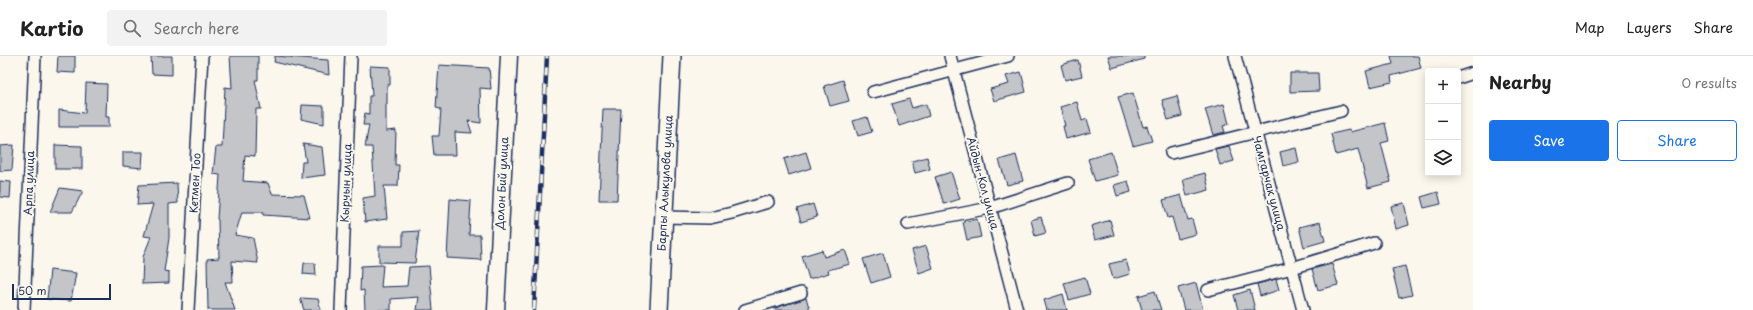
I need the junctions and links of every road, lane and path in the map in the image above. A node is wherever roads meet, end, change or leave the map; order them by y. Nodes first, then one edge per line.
1 (35, 56) edge
2 (202, 56) edge
3 (352, 56) edge
4 (509, 56) edge
5 (672, 56) edge
6 (950, 56) edge
7 (1008, 56) edge
8 (1235, 56) edge
9 (953, 70) junction
10 (1473, 73) edge
11 (1461, 77) edge
12 (873, 92) dead end
13 (1341, 111) dead end
14 (1255, 132) junction
15 (1171, 153) dead end
16 (1068, 183) dead end
17 (768, 202) dead end
18 (990, 208) junction
19 (663, 217) junction
20 (908, 224) dead end
21 (1374, 243) dead end
22 (1292, 268) junction
23 (1208, 290) dead end
24 (801, 293) dead end
25 (24, 310) edge
26 (188, 310) edge
27 (341, 310) edge
28 (496, 310) edge
29 (659, 310) edge
30 (745, 310) edge
31 (1017, 310) edge
32 (1303, 310) edge

1 - 25 street, Арпа улица
2 - 26 street, Кетмен Тоо
3 - 27 street, Кырчын улица
4 - 28 street, Долон Бий улица
5 - 19 main road, Барпы Алыкулова улица
6 - 9 street, Айдын-Кол улица
7 - 9 street
8 - 14 street, Чамгарчак улица
9 - 12 street
9 - 18 street, Айдын-Кол улица
10 - 11 street
13 - 14 street
14 - 15 street
14 - 22 street, Чамгарчак улица
16 - 18 street
17 - 19 street
18 - 20 street
18 - 31 street, Айдын-Кол улица
19 - 29 main road, Барпы Алыкулова улица
21 - 22 street
22 - 23 street
22 - 32 street, Чамгарчак улица
24 - 30 street

